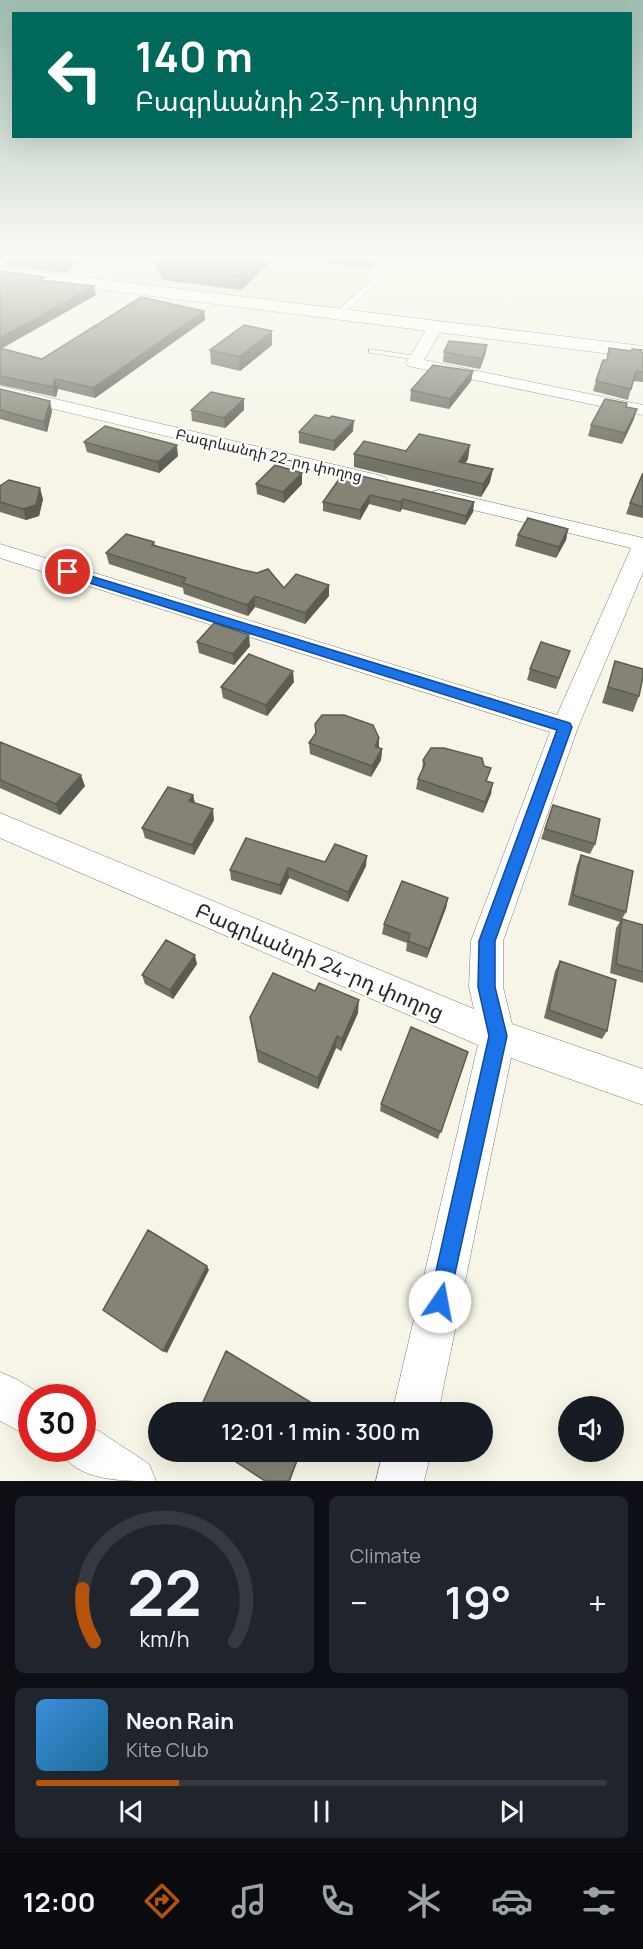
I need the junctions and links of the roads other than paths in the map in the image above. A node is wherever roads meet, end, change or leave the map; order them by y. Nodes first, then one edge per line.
1 (434, 328) edge
2 (452, 328) edge
3 (372, 351) dead end
4 (643, 352) edge
5 (417, 358) junction
6 (0, 391) edge
7 (643, 410) edge
8 (402, 487) edge
9 (425, 492) edge
10 (643, 545) edge
11 (0, 551) edge
12 (565, 727) junction
13 (0, 825) edge
14 (498, 1036) junction
15 (643, 1087) edge
16 (0, 1395) edge
17 (417, 1402) edge
18 (18, 1406) edge
19 (96, 1457) edge
20 (404, 1462) edge
21 (132, 1481) edge
22 (400, 1481) edge

1 - 5 street
2 - 4 main road
3 - 5 lane
5 - 7 street
6 - 8 street, Բագրևանդի 22-րդ փողոց
9 - 10 street
10 - 12 street
11 - 12 street
12 - 14 street
13 - 14 street, Բագրևանդի 24-րդ փողոց
14 - 15 street, Բագրևանդի 24-րդ փողոց
14 - 17 street
16 - 18 street
19 - 21 street
20 - 22 street

